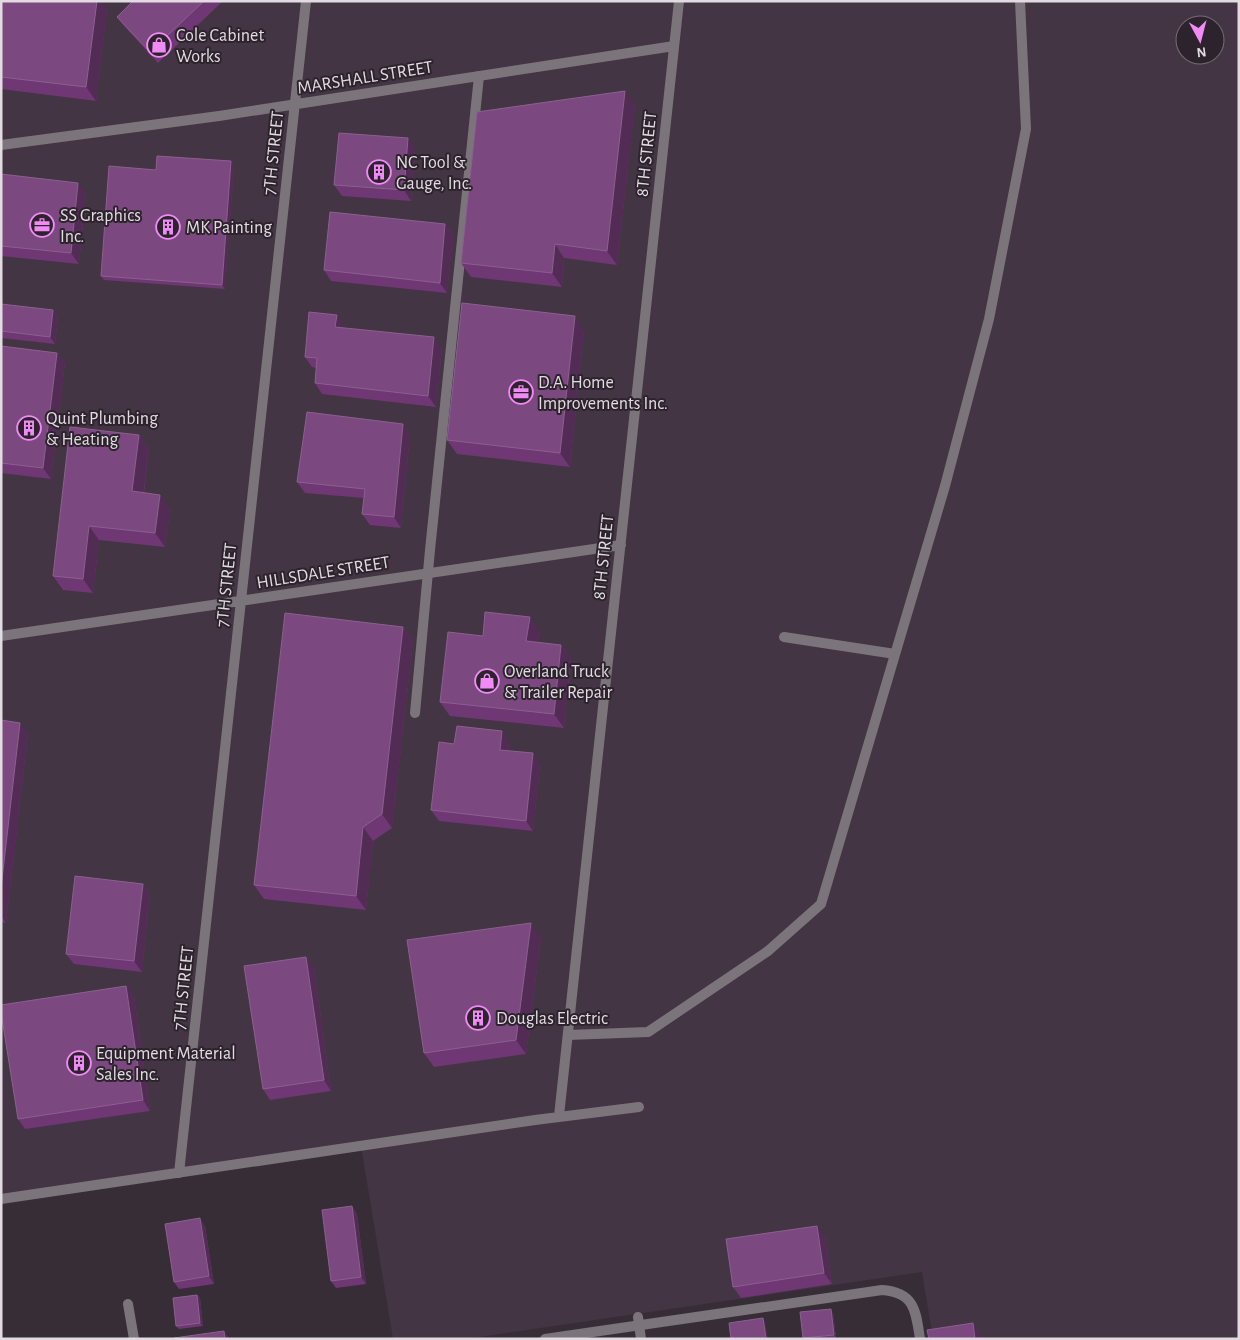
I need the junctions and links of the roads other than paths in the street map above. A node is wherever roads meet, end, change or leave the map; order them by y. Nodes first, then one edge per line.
1 (306, 1) edge
2 (679, 1) edge
3 (1020, 1) edge
4 (674, 46) junction
5 (479, 76) junction
6 (294, 104) junction
7 (1, 145) edge
8 (621, 545) junction
9 (428, 573) junction
10 (241, 601) junction
11 (1, 636) edge
12 (784, 637) dead end
13 (895, 654) junction
14 (416, 713) dead end
15 (568, 1036) junction
16 (639, 1107) dead end
17 (559, 1116) junction
18 (179, 1173) junction
19 (1, 1199) edge
20 (128, 1304) dead end
21 (639, 1321) junction
22 (134, 1339) edge
23 (545, 1339) edge
24 (642, 1339) edge
25 (920, 1339) edge

1 - 6 street, 7TH STREET
2 - 4 street, 8TH STREET
3 - 13 street
4 - 5 street, MARSHALL STREET
4 - 8 street, 8TH STREET
5 - 6 street, MARSHALL STREET
5 - 9 street
6 - 7 street, MARSHALL STREET
6 - 10 street, 7TH STREET
8 - 9 street, HILLSDALE STREET
8 - 15 street, 8TH STREET
9 - 10 street, HILLSDALE STREET
9 - 14 street
10 - 11 street, HILLSDALE STREET
10 - 18 street, 7TH STREET
12 - 13 street
13 - 15 street
15 - 17 street, 8TH STREET
16 - 17 street
17 - 18 street
18 - 19 street
20 - 22 street
21 - 23 street
21 - 24 street
21 - 25 street

